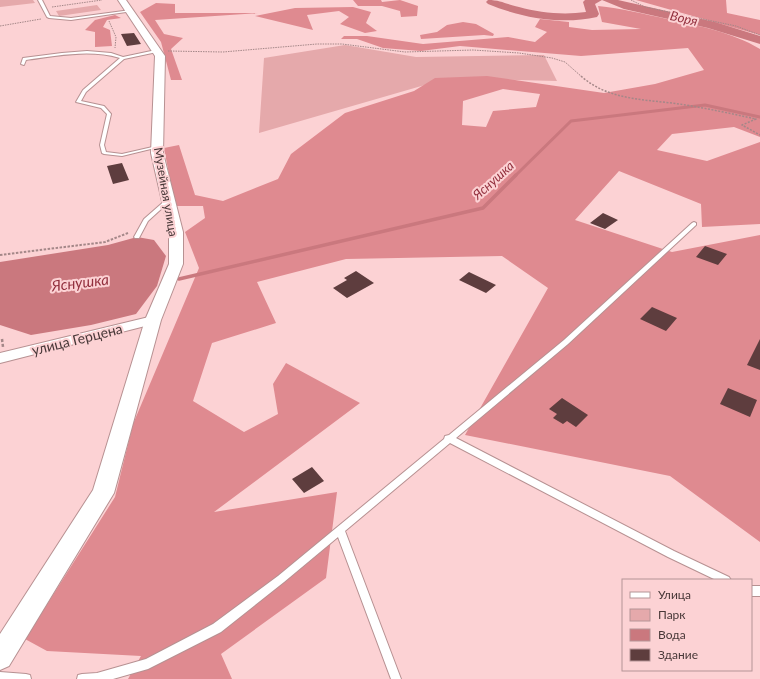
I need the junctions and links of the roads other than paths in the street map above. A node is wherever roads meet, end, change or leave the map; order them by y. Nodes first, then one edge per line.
1 (40, 0) edge
2 (122, 0) edge
3 (131, 11) junction
4 (156, 51) junction
5 (123, 58) junction
6 (23, 64) dead end
7 (157, 147) junction
8 (168, 200) junction
9 (694, 224) dead end
10 (137, 237) dead end
11 (153, 320) junction
12 (0, 358) edge
13 (448, 438) junction
14 (340, 530) junction
15 (724, 579) edge
16 (0, 657) edge
17 (0, 677) edge
18 (26, 679) edge
19 (82, 679) edge
20 (396, 679) edge

1 - 3 lane
2 - 3 street, Музейная улица
3 - 4 street, Музейная улица
4 - 5 lane
4 - 7 street, Музейная улица
5 - 6 lane
5 - 7 lane
7 - 8 street, Музейная улица
8 - 10 lane
8 - 11 street, Музейная улица
9 - 13 lane
11 - 12 street, улица Герцена
11 - 16 street, Музейная улица
13 - 14 lane
13 - 15 lane
14 - 19 lane
14 - 20 lane
17 - 18 lane

